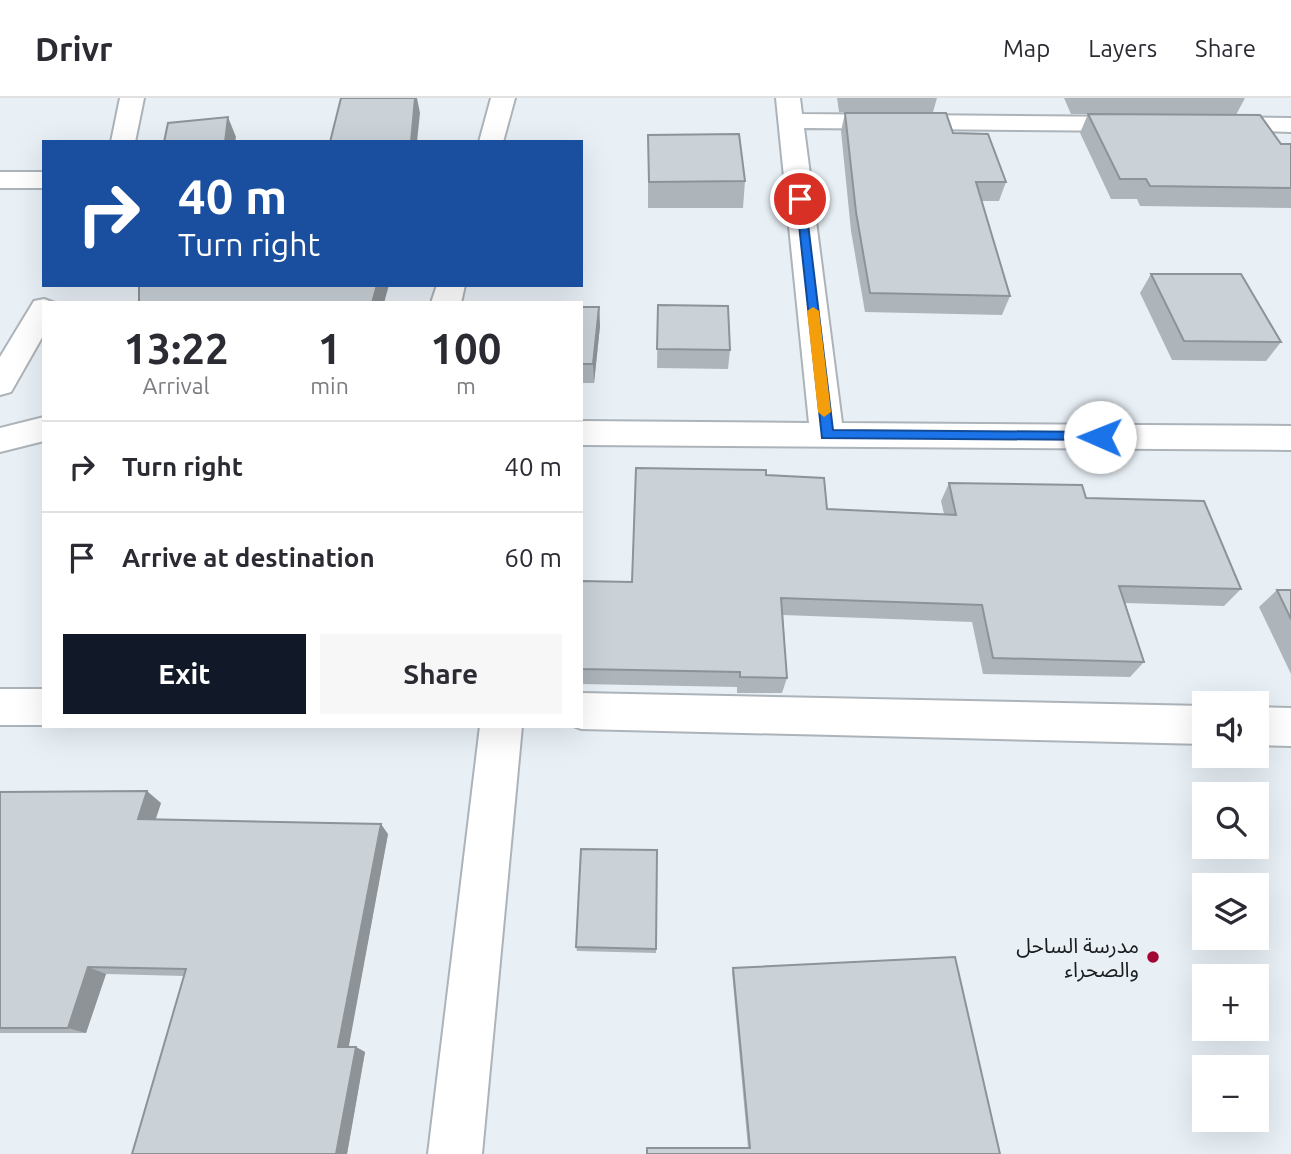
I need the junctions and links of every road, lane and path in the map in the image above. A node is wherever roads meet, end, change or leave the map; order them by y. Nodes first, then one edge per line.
1 (132, 98) edge
2 (503, 98) edge
3 (789, 109) edge
4 (1152, 124) edge
5 (1194, 124) edge
6 (1291, 125) edge
7 (123, 140) edge
8 (492, 140) edge
9 (0, 180) edge
10 (42, 180) edge
11 (42, 311) edge
12 (0, 384) edge
13 (42, 430) edge
14 (583, 433) edge
15 (827, 435) junction
16 (1291, 438) edge
17 (0, 440) edge
18 (0, 707) edge
19 (42, 707) edge
20 (583, 711) edge
21 (1192, 725) edge
22 (1269, 726) edge
23 (1291, 727) edge
24 (501, 728) edge
25 (455, 1154) edge

1 - 7 street
2 - 8 street
3 - 4 street
3 - 15 street
5 - 6 street
9 - 10 street
11 - 12 street
13 - 17 street
14 - 15 street
15 - 16 street
18 - 19 street
20 - 21 street
22 - 23 street
24 - 25 street

